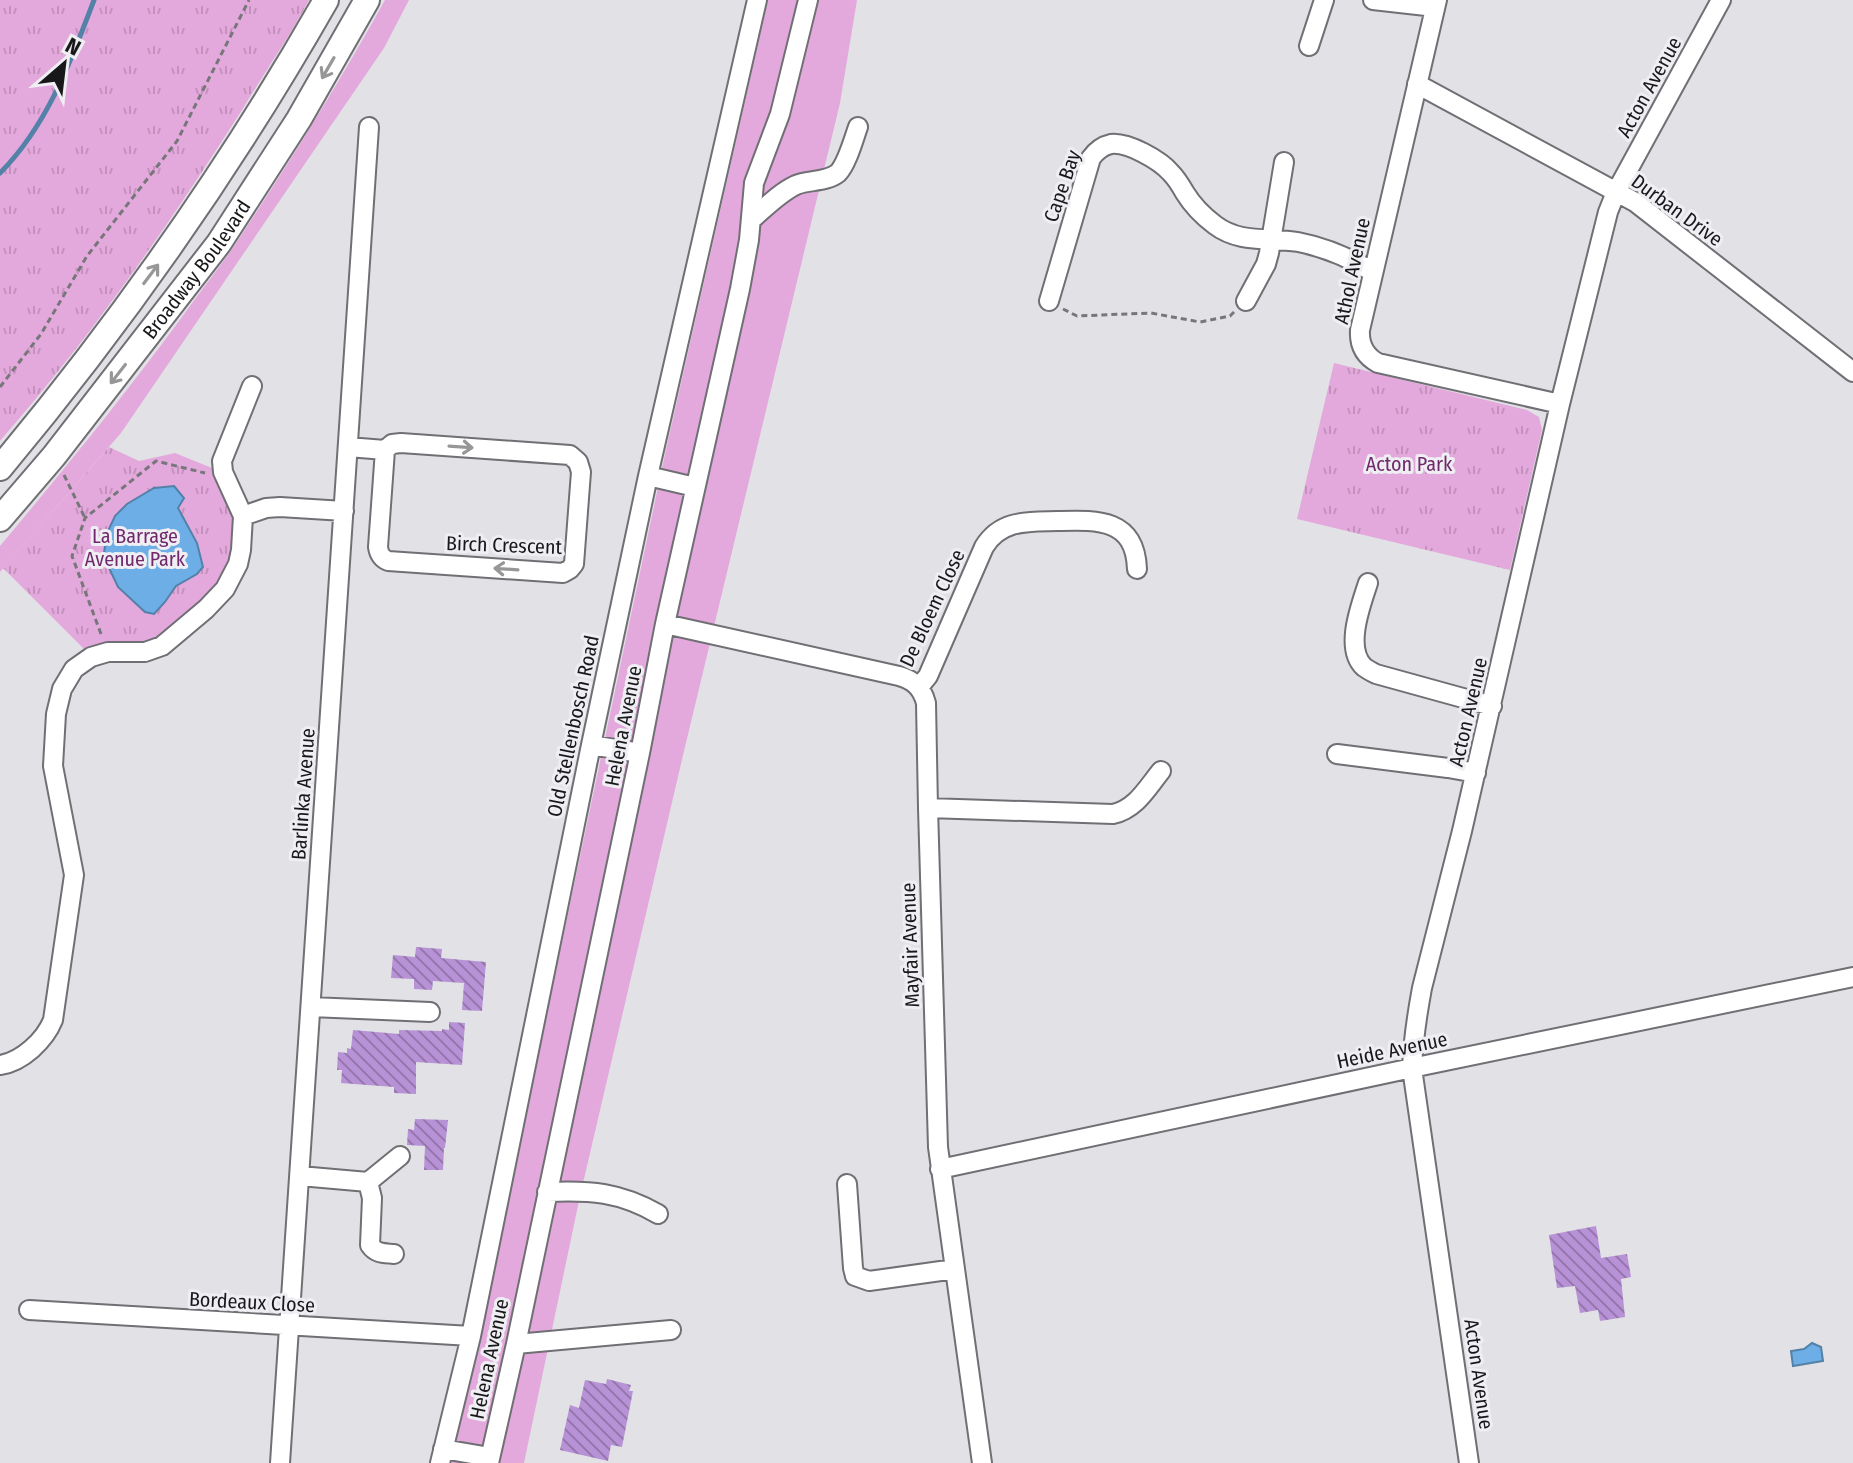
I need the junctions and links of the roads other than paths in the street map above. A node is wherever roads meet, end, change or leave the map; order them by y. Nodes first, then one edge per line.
1 (326, 0) edge
2 (367, 0) edge
3 (757, 0) edge
4 (808, 0) edge
5 (1324, 0) edge
6 (1373, 0) edge
7 (1721, 0) edge
8 (1436, 4) edge
9 (1309, 46) dead end
10 (1417, 84) junction
11 (369, 127) dead end
12 (858, 127) dead end
13 (1284, 162) dead end
14 (1616, 192) junction
15 (751, 220) junction
16 (1271, 241) junction
17 (1373, 272) junction
18 (1049, 301) road end
19 (1246, 301) road end
20 (1853, 372) edge
21 (252, 386) dead end
22 (1560, 404) junction
23 (348, 447) junction
24 (385, 450) junction
25 (0, 468) edge
26 (648, 476) junction
27 (695, 487) junction
28 (344, 511) junction
29 (243, 516) junction
30 (0, 519) edge
31 (1137, 569) dead end
32 (1368, 583) dead end
33 (665, 624) junction
34 (919, 687) junction
35 (1492, 706) junction
36 (591, 745) junction
37 (640, 753) junction
38 (1337, 754) dead end
39 (1161, 771) dead end
40 (1476, 773) junction
41 (928, 808) junction
42 (1853, 977) edge
43 (311, 1007) junction
44 (430, 1012) dead end
45 (0, 1065) edge
46 (1412, 1068) junction
47 (400, 1156) dead end
48 (940, 1169) junction
49 (300, 1176) junction
50 (368, 1182) junction
51 (847, 1184) dead end
52 (547, 1192) junction
53 (658, 1214) dead end
54 (394, 1254) dead end
55 (955, 1269) junction
56 (29, 1310) dead end
57 (289, 1326) junction
58 (671, 1330) dead end
59 (471, 1336) junction
60 (516, 1344) junction
61 (442, 1456) edge
62 (489, 1460) edge
63 (280, 1463) edge
64 (982, 1463) edge
65 (1469, 1463) edge

25 -> 1 main road, Broadway Boulevard
2 -> 30 main road, Broadway Boulevard
3 - 26 street, Old Stellenbosch Road
4 - 15 street, Helena Avenue
5 - 9 street
6 - 8 street
7 - 14 street, Acton Avenue
8 - 10 street, Athol Avenue
10 - 14 street, Durban Drive
10 - 17 street, Athol Avenue
11 - 23 street, Barlinka Avenue
12 - 15 street
13 - 16 street
14 - 20 street, Durban Drive
14 - 22 street, Acton Avenue
15 - 27 street, Helena Avenue
16 - 17 street, Cape Bay
16 - 18 street, Cape Bay
16 - 19 street
17 - 22 street, Athol Avenue
21 - 29 street
22 - 35 street, Acton Avenue
23 - 24 street, Birch Crescent
23 - 28 street, Barlinka Avenue
24 -> 24 street, Birch Crescent
26 - 27 street
26 - 36 street, Old Stellenbosch Road
27 - 33 street, Helena Avenue
28 - 29 street
28 - 43 street, Barlinka Avenue
29 - 45 street
31 - 34 street, De Bloem Close
32 - 35 street
33 - 34 street
33 - 37 street, Helena Avenue
34 - 41 street, Mayfair Avenue
35 - 40 street, Acton Avenue
36 - 37 street
36 - 59 street, Old Stellenbosch Road
37 - 52 street, Helena Avenue
38 - 40 street
39 - 41 street
40 - 46 street, Acton Avenue
41 - 48 street, Mayfair Avenue
42 - 46 street, Heide Avenue
43 - 44 street
43 - 49 street, Barlinka Avenue
46 - 48 street, Heide Avenue
46 - 65 street, Acton Avenue
47 - 50 street
48 - 55 street, Mayfair Avenue
49 - 50 street
49 - 57 street, Barlinka Avenue
50 - 54 street
51 - 55 street
52 - 53 street
52 - 60 street, Helena Avenue
55 - 64 street, Mayfair Avenue
56 - 57 street, Bordeaux Close
57 - 59 street, Bordeaux Close
57 - 63 street, Barlinka Avenue
58 - 60 street
59 - 61 street, Old Stellenbosch Road
60 - 62 street, Helena Avenue
61 - 62 street

